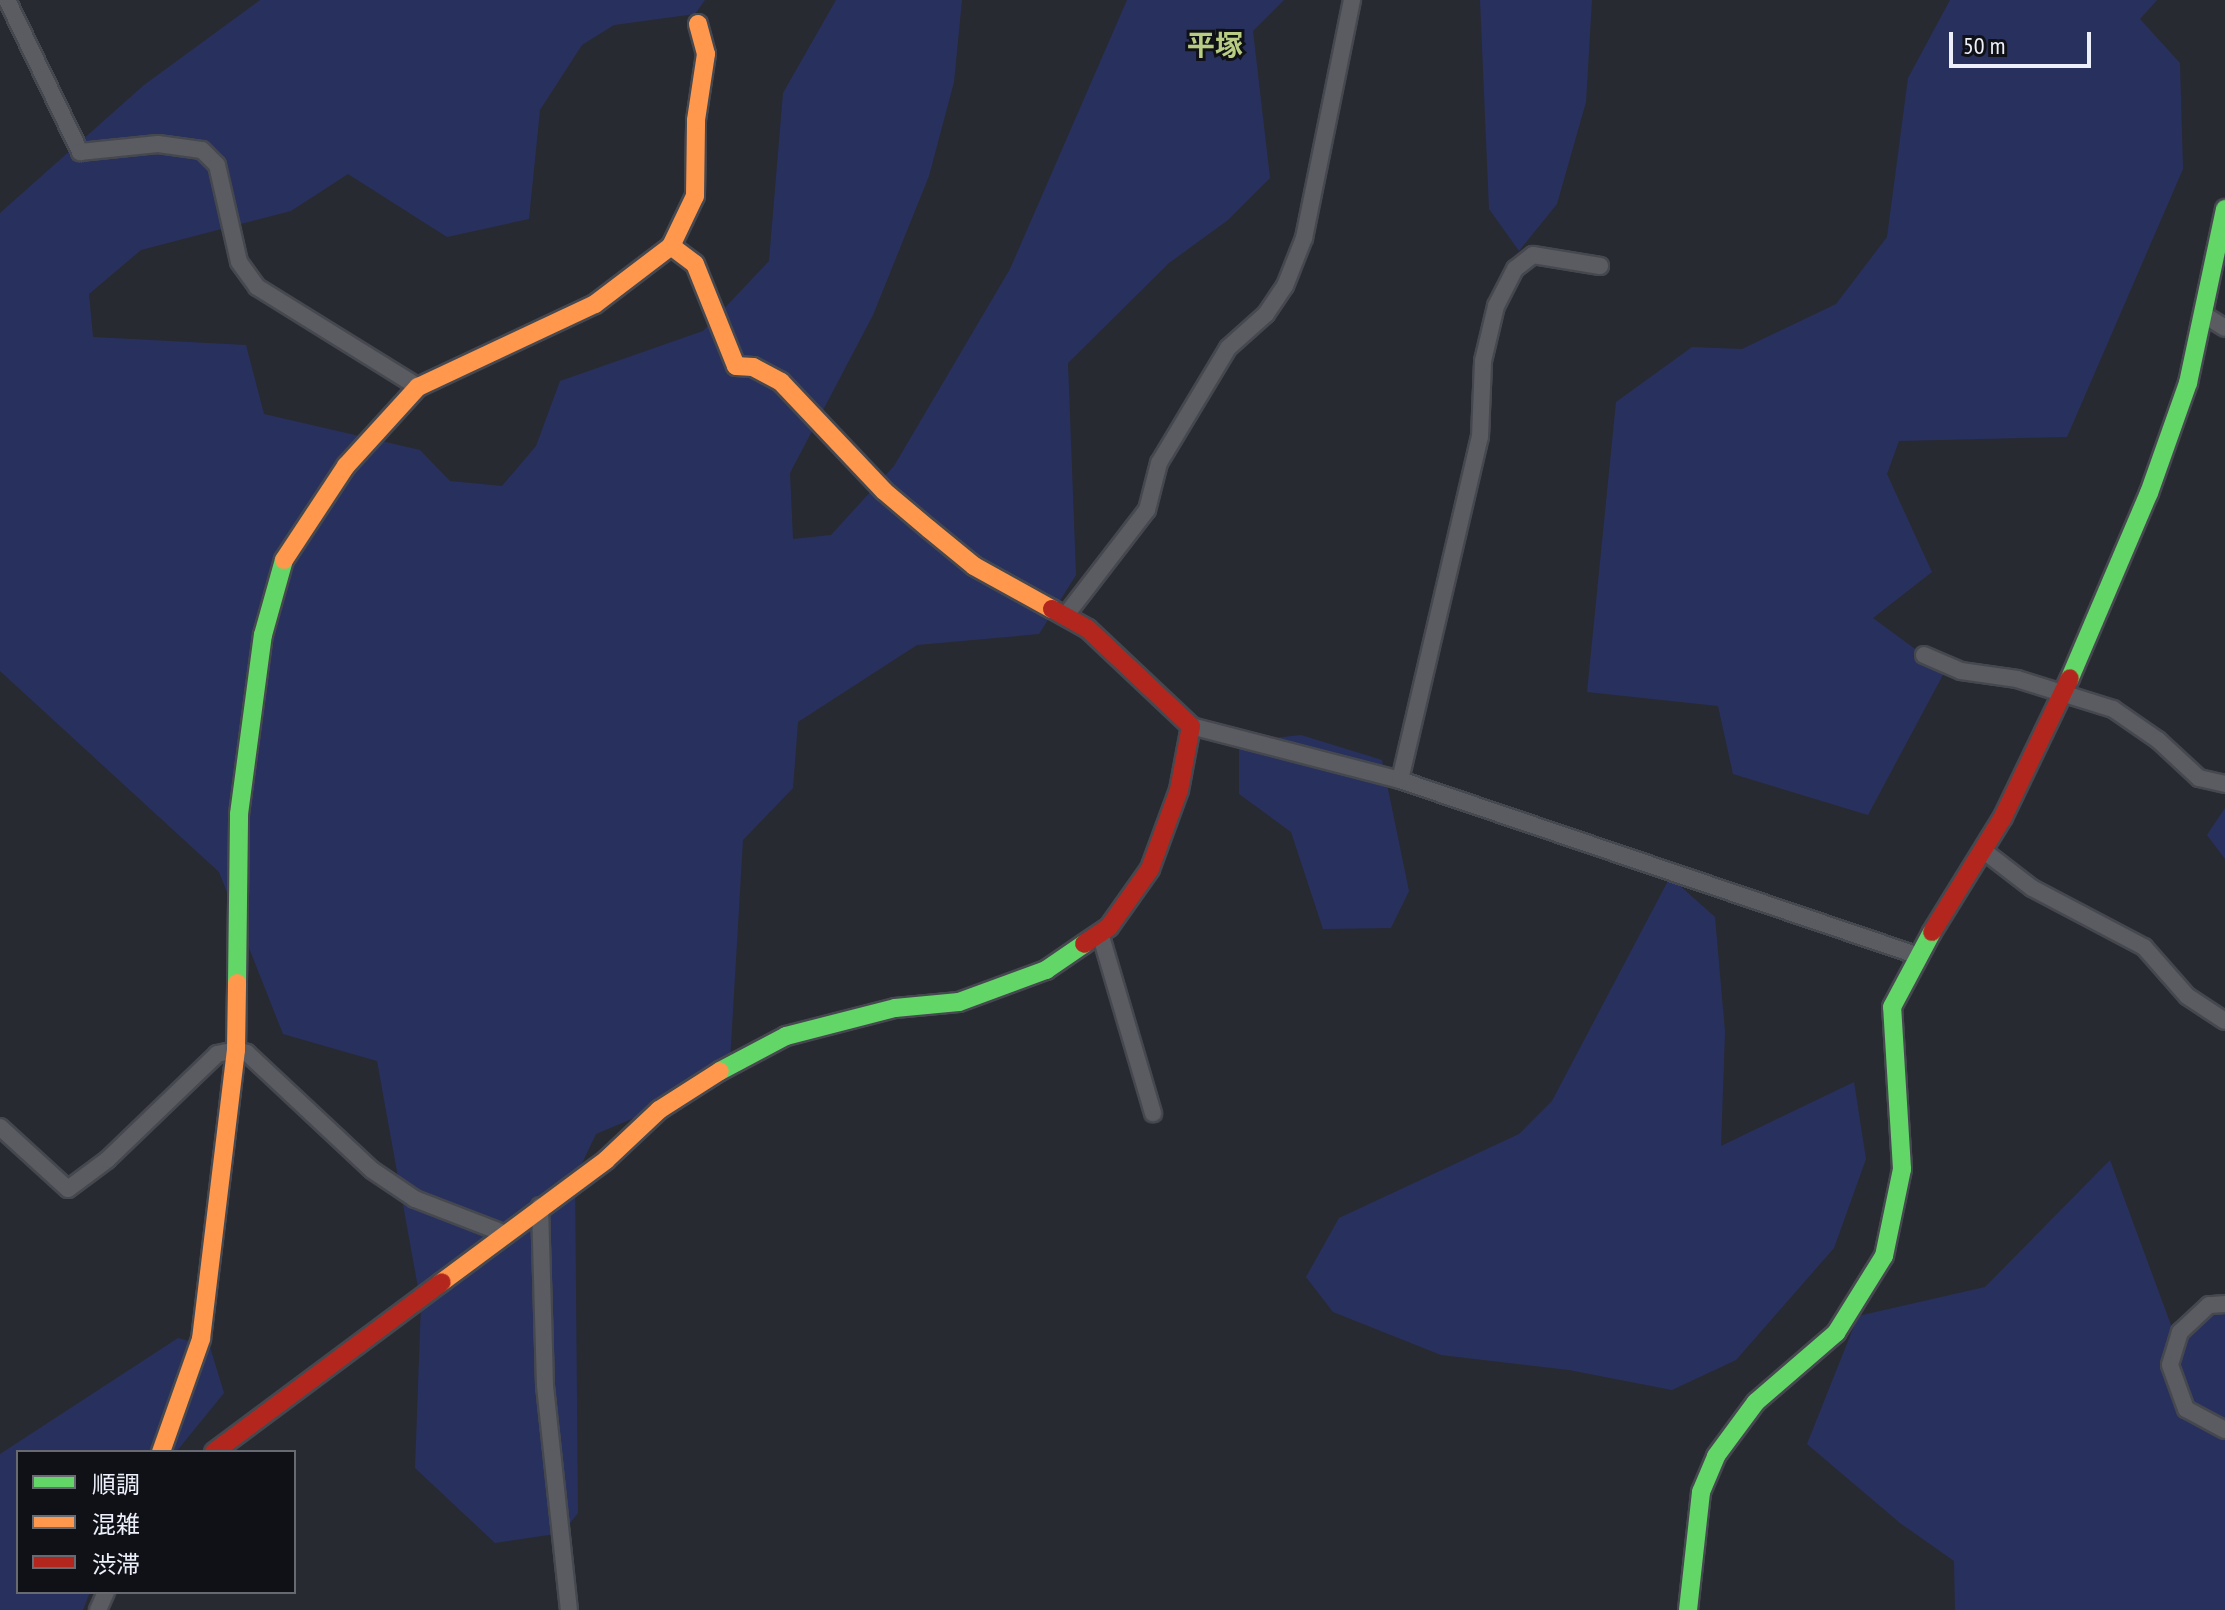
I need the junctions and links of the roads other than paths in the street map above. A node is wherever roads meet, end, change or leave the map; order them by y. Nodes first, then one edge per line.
1 (7, 0) edge
2 (1352, 0) edge
3 (698, 24) dead end
4 (2225, 209) edge
5 (671, 246) junction
6 (1600, 266) dead end
7 (2206, 316) junction
8 (2225, 328) edge
9 (418, 387) junction
10 (1066, 615) junction
11 (1924, 655) dead end
12 (2064, 693) junction
13 (1191, 726) junction
14 (1400, 780) junction
15 (2225, 784) edge
16 (1984, 851) junction
17 (1100, 933) junction
18 (1916, 955) junction
19 (2225, 1021) edge
20 (236, 1050) junction
21 (1153, 1113) dead end
22 (0, 1127) edge
23 (540, 1206) junction
24 (503, 1233) junction
25 (2225, 1304) edge
26 (2225, 1430) edge
27 (162, 1450) edge
28 (217, 1450) edge
29 (569, 1610) edge
30 (1688, 1610) edge

1 - 9 street
2 - 10 street
3 - 5 street
4 - 7 street
5 - 9 street
5 - 10 street
6 - 14 street
7 - 8 street
7 - 12 street
9 - 20 street
10 - 13 street
11 - 12 street
12 - 15 street
12 - 16 street
13 - 14 street
13 - 17 street
14 - 18 street
16 - 18 street
16 - 19 street
17 - 21 street
17 - 23 street
18 - 30 street
20 - 22 street
20 - 24 street
20 - 27 street
23 - 24 street
23 - 29 street
24 - 28 street
25 - 26 street

